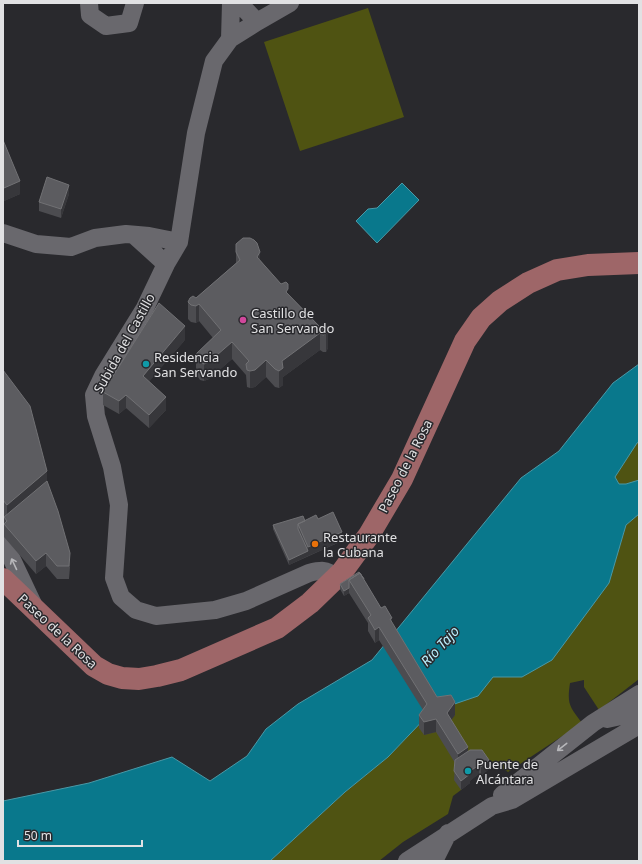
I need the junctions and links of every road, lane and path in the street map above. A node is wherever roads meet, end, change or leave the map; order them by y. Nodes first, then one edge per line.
1 (89, 3) edge
2 (135, 3) edge
3 (231, 3) edge
4 (239, 3) edge
5 (290, 3) edge
6 (257, 22) junction
7 (230, 39) junction
8 (3, 233) edge
9 (134, 235) junction
10 (179, 242) junction
11 (639, 263) edge
12 (166, 264) junction
13 (3, 544) edge
14 (336, 577) junction
15 (3, 579) edge
16 (36, 611) junction
17 (639, 694) edge
18 (637, 713) edge
19 (593, 723) junction
20 (492, 806) junction
21 (449, 832) junction
22 (406, 861) edge
23 (434, 861) edge

1 - 2 street
3 - 7 street
4 - 6 street
5 - 6 street
6 - 7 street
7 - 10 street
8 - 9 street
9 - 10 street
9 - 12 street
10 - 12 street, Subida del Castillo
11 - 14 main road, Paseo de la Rosa
12 - 14 street, Subida del Castillo
16 -> 13 street
14 - 16 main road, Paseo de la Rosa
15 - 16 main road, Paseo de la Rosa
17 - 19 street
18 - 19 street
18 - 20 street
19 -> 20 street
20 - 21 street
21 - 22 street
21 - 23 street

